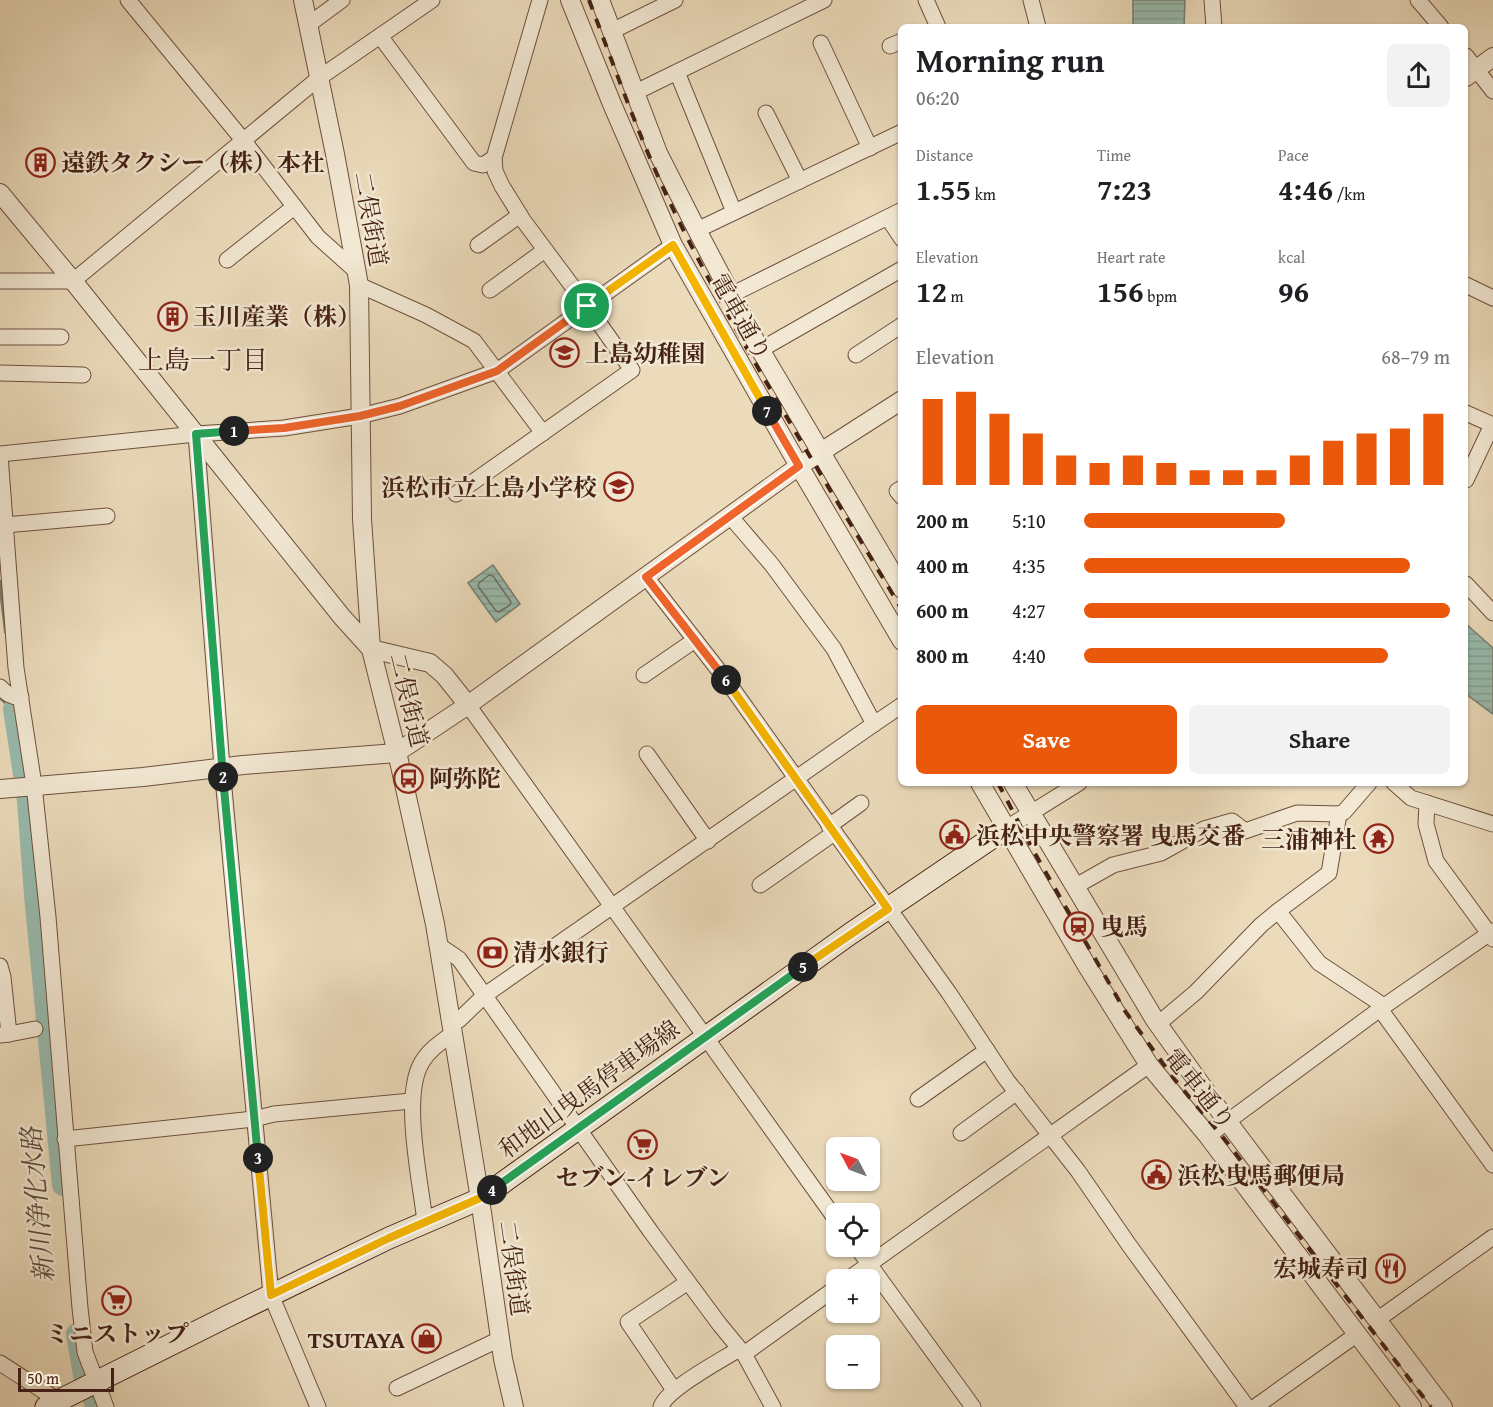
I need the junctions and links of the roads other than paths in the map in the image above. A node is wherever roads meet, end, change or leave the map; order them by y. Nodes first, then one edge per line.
1 (128, 0) edge
2 (303, 0) edge
3 (342, 0) edge
4 (432, 0) edge
5 (540, 0) edge
6 (570, 0) edge
7 (600, 0) edge
8 (675, 0) edge
9 (824, 0) edge
10 (926, 0) edge
11 (1031, 0) edge
12 (1212, 0) edge
13 (1418, 0) edge
14 (308, 24) junction
15 (934, 24) edge
16 (1037, 24) edge
17 (1214, 24) edge
18 (1439, 24) edge
19 (612, 31) junction
20 (380, 36) junction
21 (821, 43) dead end
22 (1493, 57) edge
23 (1469, 68) edge
24 (677, 72) junction
25 (319, 78) junction
26 (1493, 91) edge
27 (636, 92) junction
28 (766, 113) dead end
29 (898, 134) edge
30 (243, 140) junction
31 (870, 148) junction
32 (495, 158) junction
33 (800, 182) junction
34 (0, 193) edge
35 (294, 207) junction
36 (735, 213) junction
37 (895, 214) edge
38 (520, 215) junction
39 (697, 230) junction
40 (478, 245) dead end
41 (673, 245) junction
42 (545, 250) junction
43 (227, 260) dead end
44 (898, 271) edge
45 (358, 278) junction
46 (0, 281) edge
47 (73, 281) junction
48 (1468, 286) edge
49 (489, 290) dead end
50 (732, 295) junction
51 (1493, 298) edge
52 (587, 306) junction
53 (898, 329) edge
54 (0, 337) edge
55 (61, 337) dead end
56 (760, 350) junction
57 (856, 355) dead end
58 (497, 371) junction
59 (0, 373) edge
60 (82, 375) dead end
61 (898, 403) edge
62 (1468, 414) edge
63 (360, 416) junction
64 (1492, 425) edge
65 (543, 433) junction
66 (196, 434) junction
67 (820, 453) junction
68 (0, 454) edge
69 (799, 466) junction
70 (1468, 476) edge
71 (456, 494) dead end
72 (107, 516) dead end
73 (730, 516) junction
74 (5, 525) junction
75 (646, 577) junction
76 (898, 582) edge
77 (1468, 586) edge
78 (1493, 613) edge
79 (898, 634) edge
80 (695, 640) junction
81 (370, 649) junction
82 (644, 675) dead end
83 (11, 694) edge
84 (468, 705) junction
85 (898, 708) edge
86 (874, 724) junction
87 (396, 753) junction
88 (647, 754) dead end
89 (222, 767) junction
90 (795, 779) junction
91 (982, 786) edge
92 (1015, 786) edge
93 (1074, 786) edge
94 (1366, 786) edge
95 (1397, 786) edge
96 (20, 787) edge
97 (861, 803) dead end
98 (1427, 803) junction
99 (1030, 813) junction
100 (1339, 814) junction
101 (1493, 824) edge
102 (1005, 829) junction
103 (832, 830) junction
104 (708, 841) junction
105 (1083, 882) dead end
106 (760, 885) dead end
107 (612, 908) junction
108 (888, 909) junction
109 (1278, 911) junction
110 (1492, 935) edge
111 (437, 944) junction
112 (0, 966) edge
113 (485, 995) junction
114 (1382, 1008) junction
115 (1158, 1024) junction
116 (35, 1029) dead end
117 (452, 1029) junction
118 (5, 1034) edge
119 (705, 1037) junction
120 (987, 1050) junction
121 (1149, 1065) junction
122 (1017, 1092) junction
123 (918, 1099) dead end
124 (411, 1101) junction
125 (254, 1119) junction
126 (1227, 1121) junction
127 (578, 1129) junction
128 (962, 1132) dead end
129 (1051, 1135) junction
130 (1208, 1136) junction
131 (65, 1140) junction
132 (1493, 1165) edge
133 (480, 1198) junction
134 (826, 1206) edge
135 (425, 1222) junction
136 (1493, 1237) edge
137 (864, 1257) edge
138 (869, 1264) junction
139 (862, 1269) edge
140 (688, 1282) junction
141 (826, 1294) edge
142 (271, 1295) junction
143 (1377, 1320) junction
144 (1356, 1335) junction
145 (500, 1339) junction
146 (742, 1351) junction
147 (0, 1363) edge
148 (91, 1384) junction
149 (397, 1388) dead end
150 (674, 1390) junction
151 (52, 1404) edge
152 (106, 1407) edge
153 (318, 1407) edge
154 (514, 1407) edge
155 (661, 1407) edge
156 (773, 1407) edge
157 (973, 1407) edge
158 (1247, 1407) edge
159 (1255, 1407) edge
160 (1412, 1407) edge
161 (1443, 1407) edge

1 - 30 street
2 - 14 street, 二俣街道
3 - 14 street
4 - 20 street
5 - 32 street
6 - 41 street, 電車通り
7 - 19 street, 電車通り
8 - 19 street
9 - 24 street
10 - 15 street
11 - 16 street
12 - 17 street
13 - 18 street
14 - 25 street, 二俣街道
19 - 27 street, 電車通り
20 - 25 street
20 - 32 street
21 - 31 street
22 - 23 street
23 - 26 street
24 - 27 street
24 - 36 street
25 - 30 street
25 - 45 street, 二俣街道
27 - 39 street, 電車通り
28 - 33 street
29 - 31 street
30 - 35 street
30 - 47 street
31 - 33 street
32 - 38 street
33 - 36 street
34 - 47 street
35 - 43 street
35 - 45 street
36 - 39 street
37 - 50 street
38 - 40 street
38 - 42 street
39 - 50 street, 電車通り
41 - 52 street
41 - 69 street, 電車通り
42 - 49 street
42 - 52 street
44 - 56 street
45 - 58 street
45 - 63 street, 二俣街道
46 - 47 street
47 - 66 street
48 - 51 street
50 - 56 street, 電車通り
52 - 58 street
52 - 65 street
53 - 57 street
54 - 55 street
56 - 67 street, 電車通り
58 - 63 street
58 - 65 street
59 - 60 street
61 - 67 street
62 - 64 street
63 - 66 street
63 - 81 street, 二俣街道
64 - 70 street
65 - 71 street
66 - 68 street
66 - 81 street
66 - 89 street
67 - 69 street
67 - 76 street, 電車通り
68 - 74 street
69 - 73 street
69 - 79 street, 電車通り
72 - 74 street
73 - 75 street
73 - 86 street
74 - 83 street
75 - 80 street
75 - 84 street
77 - 78 street
80 - 82 street
80 - 90 street
81 - 84 street
81 - 87 street, 二俣街道
83 - 96 street
84 - 87 street
84 - 107 street
85 - 86 street
86 - 90 street
87 - 89 street
87 - 111 street, 二俣街道
88 - 104 street
89 - 96 street
89 - 125 street
90 - 103 street
90 - 104 street
91 - 102 street, 電車通り
92 - 99 street, 電車通り
93 - 99 street
94 - 100 street
95 - 98 street
96 - 131 street
97 - 103 street
98 - 101 street
98 - 110 street
99 - 102 street
99 - 115 street, 電車通り
100 - 105 street
100 - 109 street
102 - 108 main road, 和地山曳馬停車場線
102 - 121 street, 電車通り
103 - 106 street
103 - 108 street
104 - 107 street
107 - 113 street
107 - 119 street
108 - 119 main road, 和地山曳馬停車場線
108 - 120 street
109 - 114 street
109 - 115 street
110 - 114 street
111 - 113 street
111 - 117 street, 二俣街道
112 - 118 street
113 - 117 street
113 - 127 street
114 - 126 street
114 - 132 street
115 - 126 street, 電車通り
116 - 118 street
117 - 124 street
117 - 133 street, 二俣街道
119 - 127 main road, 和地山曳馬停車場線
119 - 134 street
120 - 122 street
120 - 123 street
121 - 129 street
121 - 130 street, 電車通り
122 - 128 street
122 - 129 street
124 - 125 street
124 - 135 street
125 - 131 street
125 - 142 street
126 - 130 street
126 - 143 street, 電車通り
127 - 133 main road, 和地山曳馬停車場線
127 - 140 street
129 - 138 street
129 - 158 street
130 - 144 street, 電車通り
131 - 148 street
133 - 135 main road, 和地山曳馬停車場線
133 - 145 street, 二俣街道
135 - 142 main road, 和地山曳馬停車場線
136 - 143 street
137 - 138 street
138 - 139 street
138 - 157 street
140 - 146 street
140 - 150 street
141 - 146 street
142 - 148 main road, 和地山曳馬停車場線
142 - 153 street
143 - 161 street, 電車通り
144 - 159 street
144 - 160 street, 電車通り
145 - 149 street
145 - 154 street, 二俣街道
146 - 150 street
146 - 156 street
147 - 151 street
148 - 151 main road, 和地山曳馬停車場線
148 - 152 street
150 - 155 street

